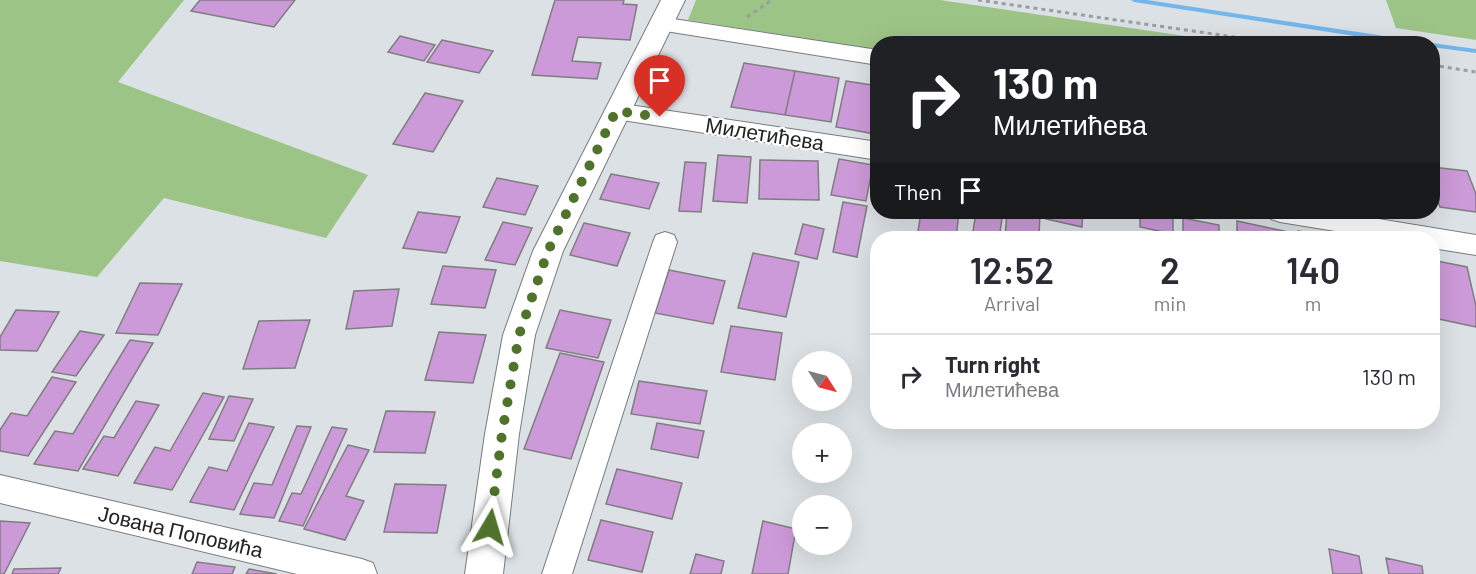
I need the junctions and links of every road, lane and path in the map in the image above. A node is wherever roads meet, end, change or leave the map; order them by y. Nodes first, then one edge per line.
1 (978, 0) edge
2 (667, 12) edge
3 (1228, 36) edge
4 (870, 56) edge
5 (1440, 66) edge
6 (1476, 72) edge
7 (616, 111) junction
8 (870, 150) edge
9 (1322, 219) edge
10 (1393, 231) edge
11 (1440, 239) edge
12 (665, 242) dead end
13 (1476, 245) edge
14 (0, 489) edge
15 (362, 574) edge
16 (484, 574) edge
17 (557, 574) edge

1 - 3 path
2 - 4 street
2 - 7 street
5 - 6 path
7 - 8 street, Милетићева
7 - 16 street
9 - 10 street
11 - 13 street
12 - 17 street
14 - 15 street, Јована Поповића

